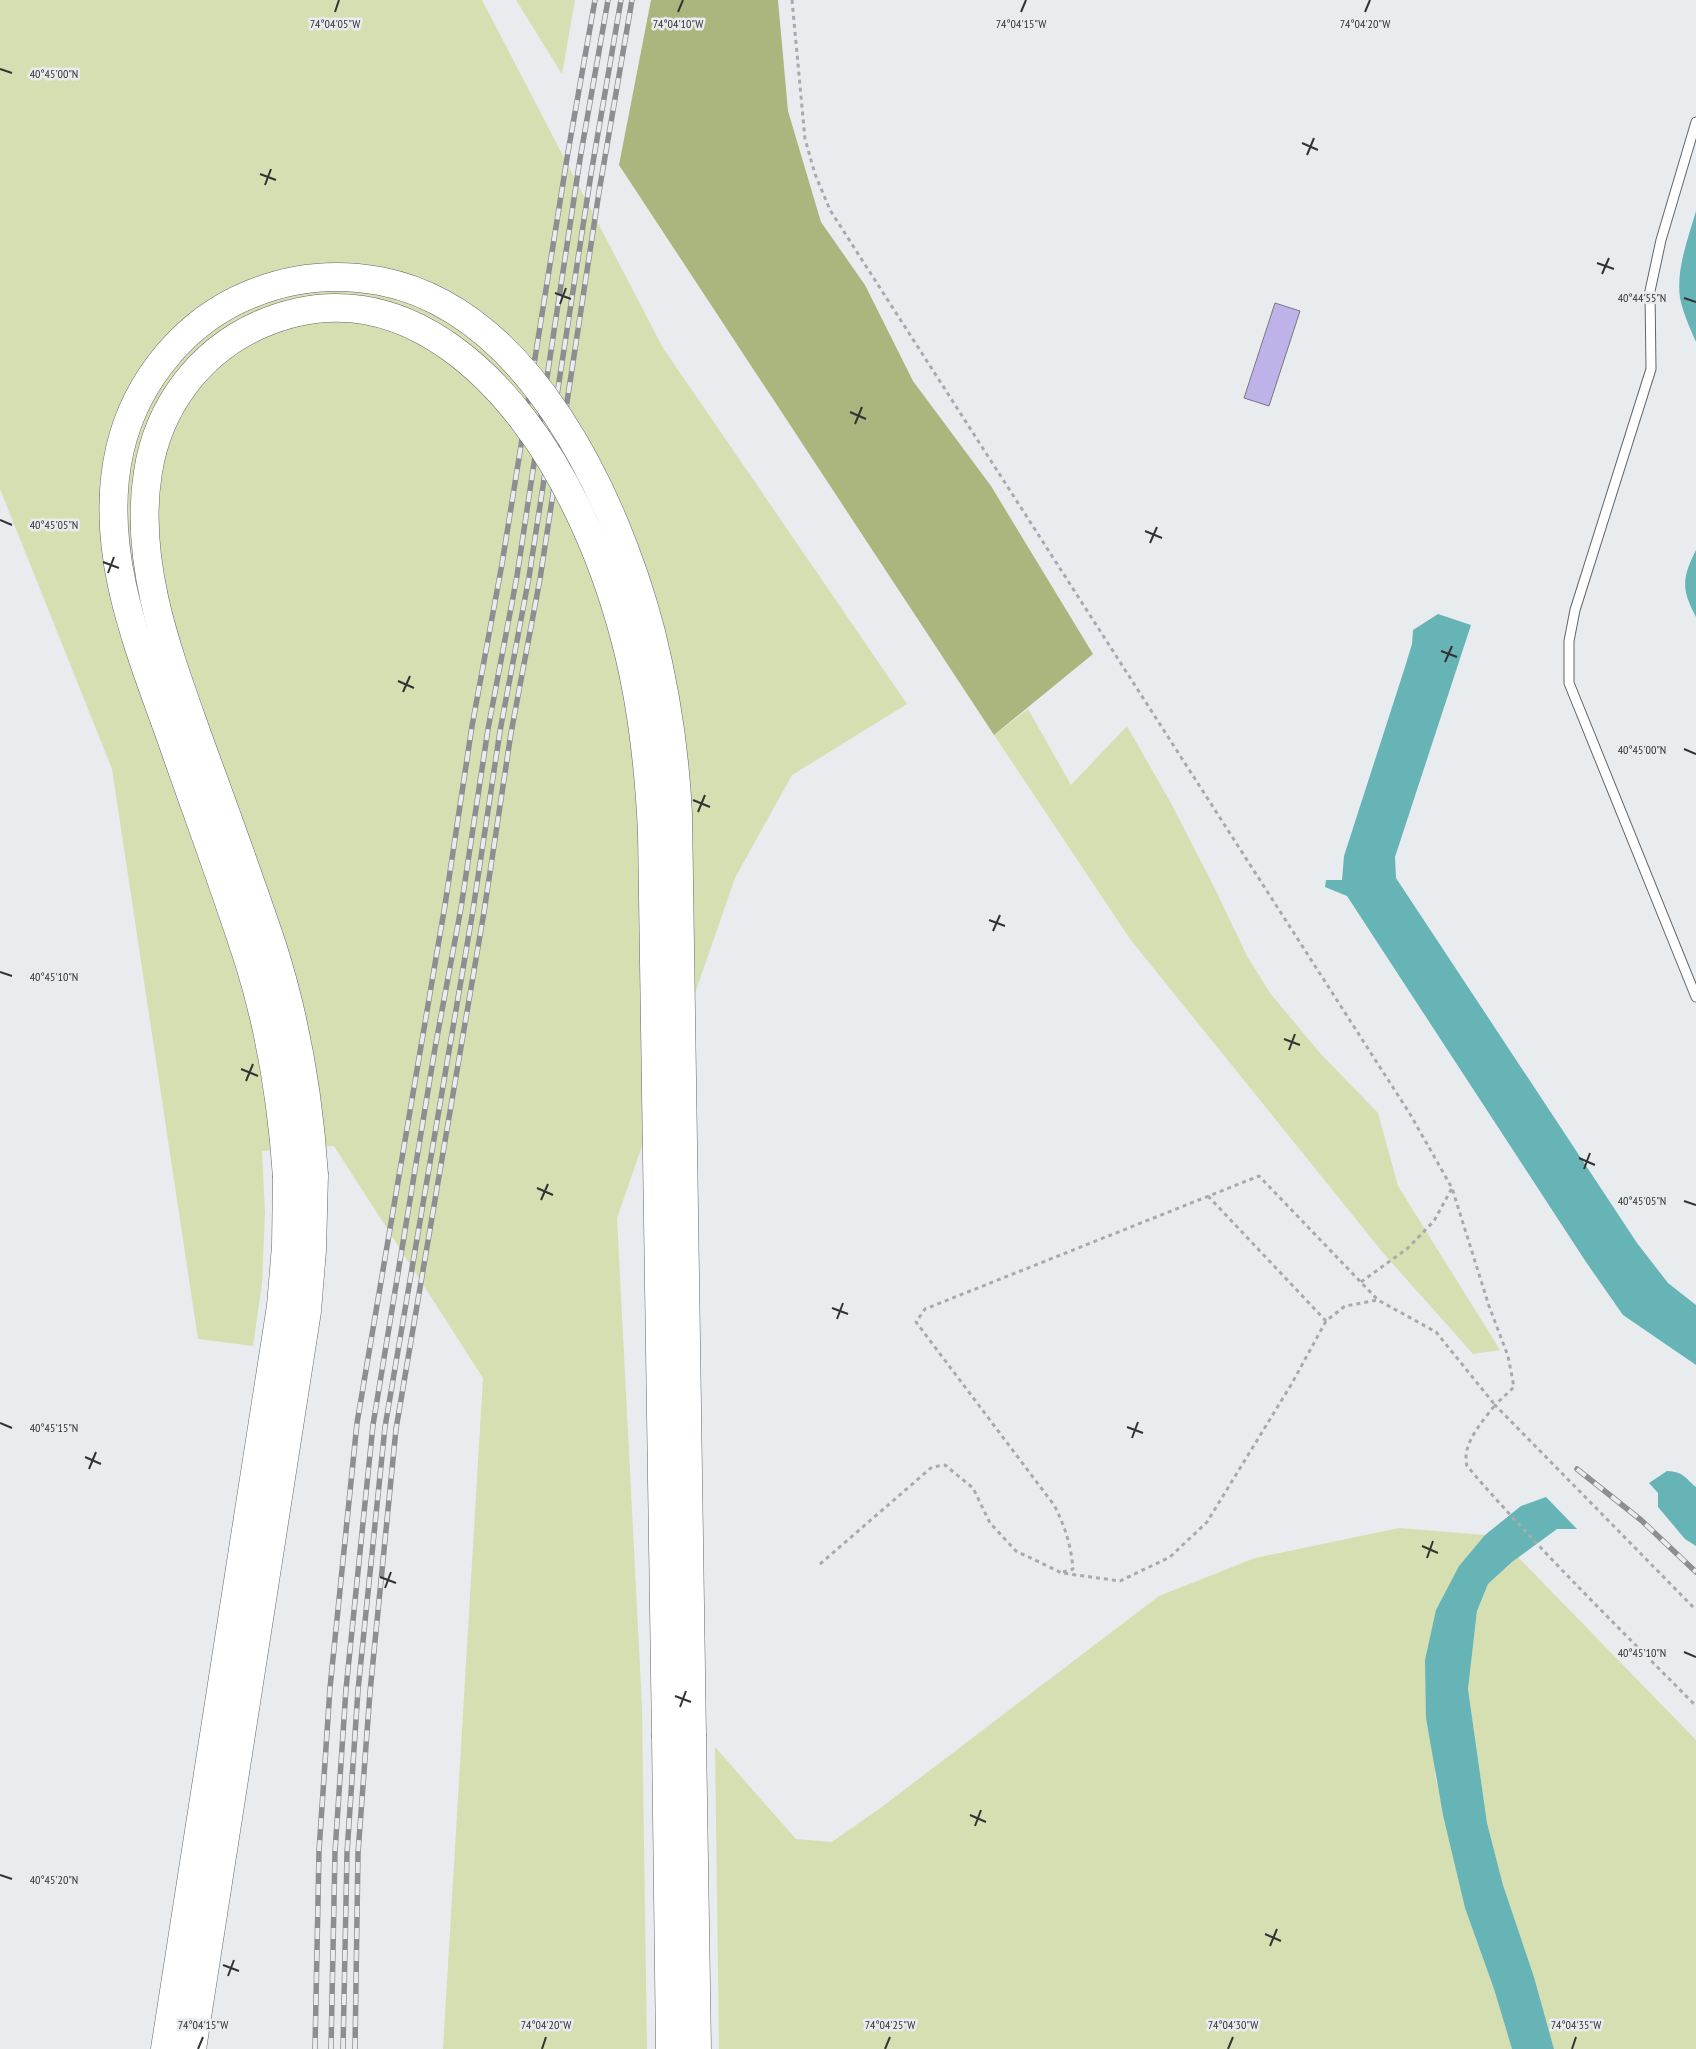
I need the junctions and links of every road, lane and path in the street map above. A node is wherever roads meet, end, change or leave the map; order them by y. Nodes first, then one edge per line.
1 (792, 0) edge
2 (1696, 122) edge
3 (1696, 997) edge
4 (1452, 1188) junction
5 (1208, 1196) junction
6 (1361, 1282) junction
7 (1378, 1300) junction
8 (1326, 1321) junction
9 (1495, 1405) junction
10 (820, 1564) dead end
11 (1062, 1573) junction
12 (1696, 1610) edge
13 (1696, 1706) edge
14 (165, 2049) edge
15 (192, 2049) edge
16 (670, 2049) edge
17 (697, 2049) edge

1 - 4 path
2 - 3 lane
4 - 6 path
4 - 9 path
5 - 6 path
5 - 8 path
5 - 11 path
6 - 7 path
7 - 8 path
7 - 9 path
8 - 11 path
9 - 12 path
9 - 13 path
10 - 11 path
14 - 17 highway, bridge
15 - 16 highway, bridge

